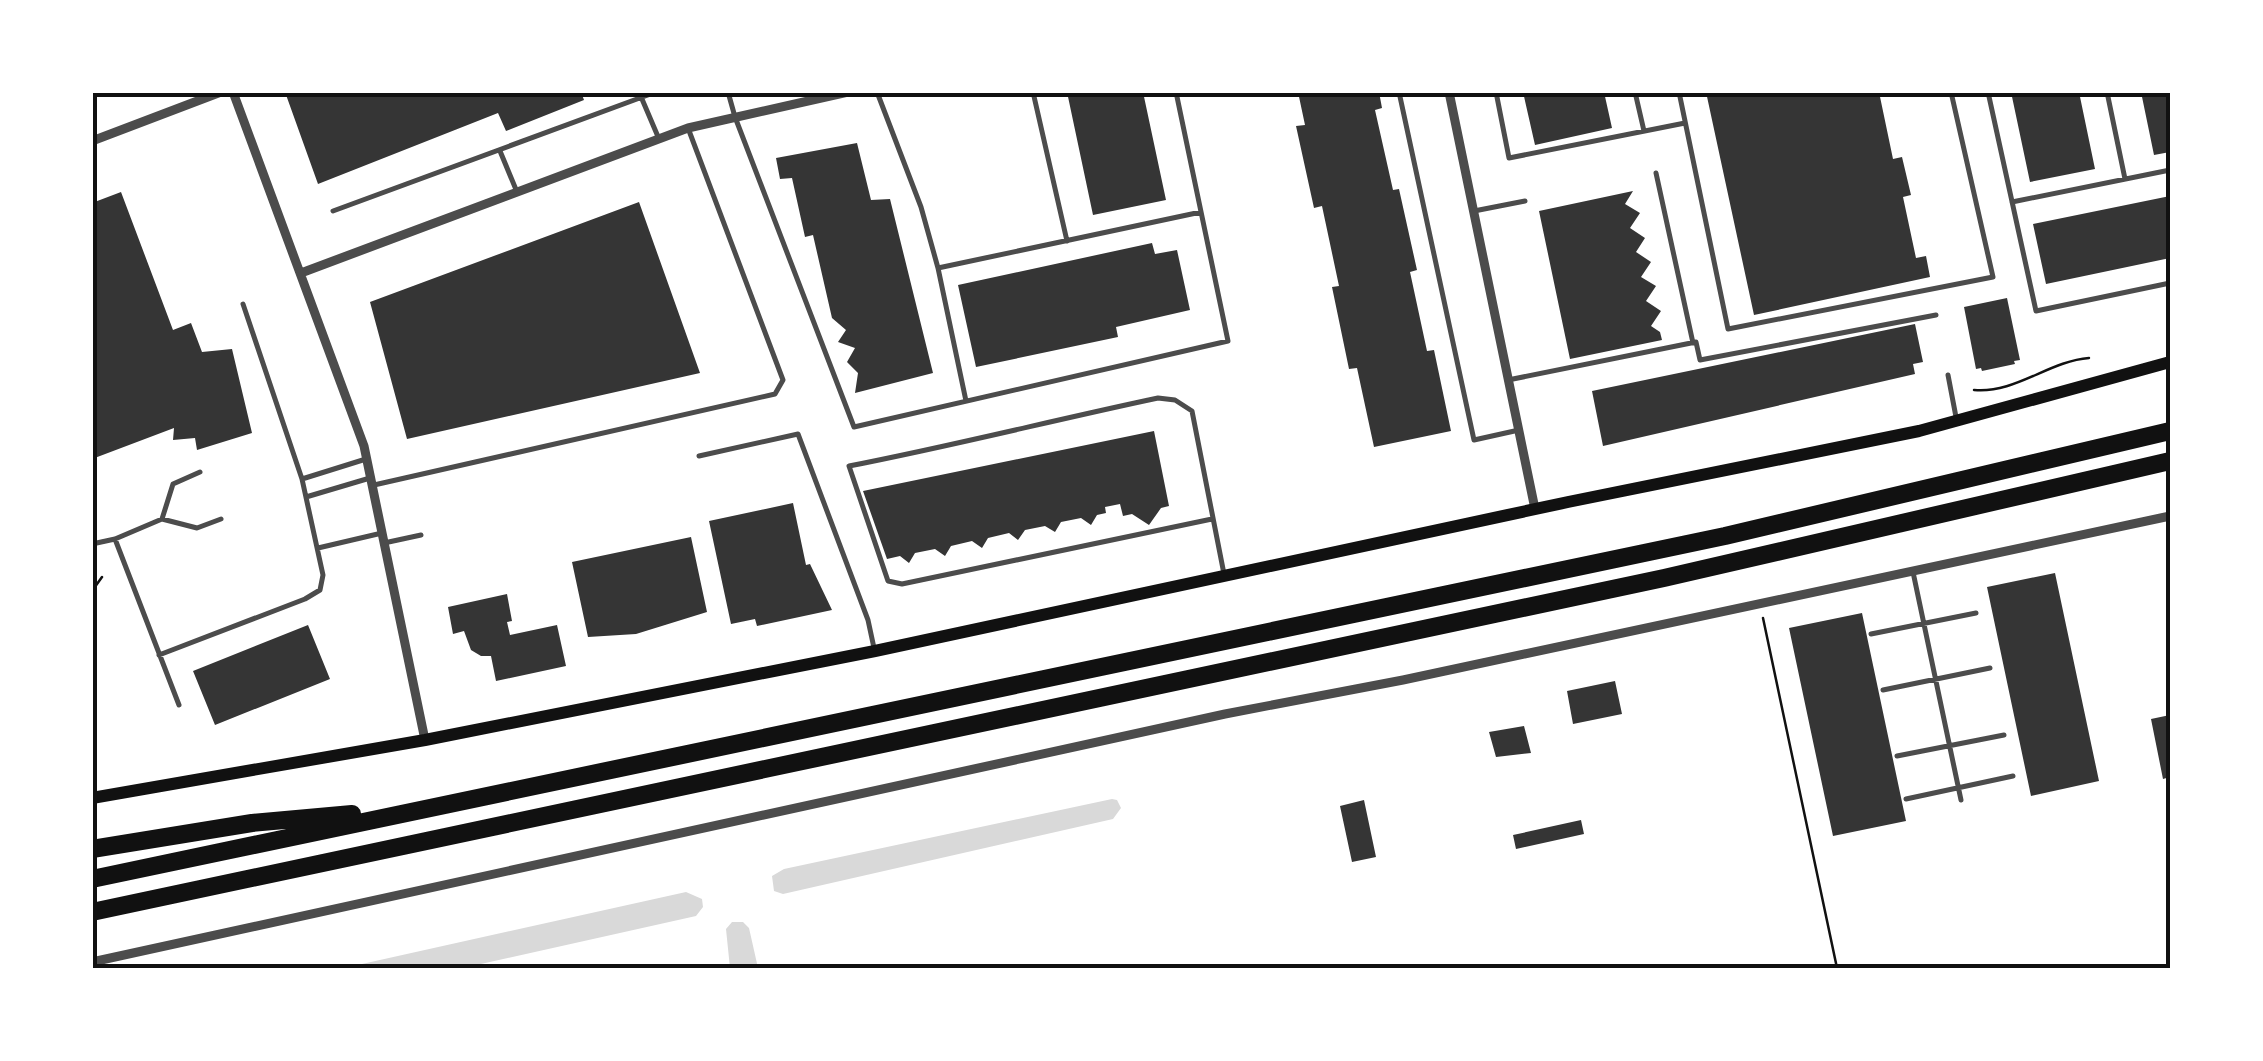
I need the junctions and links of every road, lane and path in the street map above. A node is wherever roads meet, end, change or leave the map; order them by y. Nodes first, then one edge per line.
1 (222, 92) edge
2 (233, 92) edge
3 (656, 92) edge
4 (728, 92) edge
5 (848, 92) edge
6 (876, 92) edge
7 (1034, 92) edge
8 (1176, 92) edge
9 (1399, 92) edge
10 (1448, 92) edge
11 (1496, 92) edge
12 (1635, 92) edge
13 (1679, 92) edge
14 (1951, 92) edge
15 (1988, 92) edge
16 (2108, 92) edge
17 (640, 95) edge
18 (734, 117) junction
19 (1686, 123) junction
20 (688, 128) junction
21 (1644, 131) junction
22 (659, 139) junction
23 (92, 141) edge
24 (500, 151) junction
25 (2170, 170) edge
26 (1656, 173) dead end
27 (2125, 179) junction
28 (516, 192) junction
29 (1526, 201) dead end
30 (2012, 202) junction
31 (333, 211) dead end
32 (1473, 211) junction
33 (1202, 212) junction
34 (1068, 240) junction
35 (938, 268) junction
36 (301, 273) junction
37 (2170, 284) edge
38 (243, 304) dead end
39 (1936, 315) dead end
40 (1693, 343) junction
41 (2088, 358) dead end
42 (2170, 362) edge
43 (1948, 376) dead end
44 (1508, 380) junction
45 (1974, 390) dead end
46 (966, 401) junction
47 (1956, 420) junction
48 (1518, 430) junction
49 (2170, 431) edge
50 (699, 456) dead end
51 (366, 459) junction
52 (2170, 461) edge
53 (200, 472) dead end
54 (302, 479) junction
55 (371, 482) junction
56 (306, 497) junction
57 (1535, 509) junction
58 (2170, 516) edge
59 (162, 519) junction
60 (221, 519) dead end
61 (1212, 520) junction
62 (421, 535) dead end
63 (383, 538) junction
64 (115, 539) junction
65 (92, 544) edge
66 (318, 548) junction
67 (1912, 570) junction
68 (102, 576) dead end
69 (1225, 577) junction
70 (92, 591) edge
71 (1760, 602) junction
72 (1976, 613) dead end
73 (1924, 623) junction
74 (1872, 634) dead end
75 (875, 651) junction
76 (159, 655) junction
77 (1990, 668) dead end
78 (1935, 678) junction
79 (1883, 690) dead end
80 (179, 705) dead end
81 (2004, 735) dead end
82 (425, 740) junction
83 (1949, 745) junction
84 (1897, 756) dead end
85 (2013, 776) dead end
86 (1958, 787) junction
87 (92, 798) edge
88 (1906, 799) dead end
89 (1961, 800) dead end
90 (427, 808) junction
91 (92, 848) edge
92 (92, 879) edge
93 (92, 912) edge
94 (92, 962) edge
95 (1836, 968) edge

1 - 23 street
2 - 36 street
3 - 17 lane
4 - 18 lane
5 - 18 street
6 - 35 lane
7 - 34 lane
8 - 33 lane
9 - 48 lane
10 - 32 street
11 - 21 lane
12 - 21 lane
13 - 19 lane
14 - 19 lane
15 - 30 lane
16 - 27 lane
17 - 22 lane
17 - 24 lane
18 - 20 street
18 - 46 lane
19 - 21 lane
20 - 22 street
20 - 55 lane
22 - 28 street
24 - 28 lane
24 - 31 lane
25 - 27 lane
26 - 40 lane
27 - 30 lane
28 - 36 street
29 - 32 lane
30 - 37 lane
32 - 44 street
33 - 34 lane
33 - 46 lane
34 - 35 lane
35 - 46 lane
36 - 51 street
38 - 54 lane
39 - 40 lane
40 - 44 lane
41 - 45 path
42 - 47 main road
43 - 47 lane
44 - 48 street
47 - 57 main road
48 - 57 street
49 - 90 highway
50 - 75 lane
51 - 54 lane
51 - 55 street
52 - 93 highway
53 - 59 lane
54 - 56 lane
55 - 56 lane
55 - 63 street
56 - 66 lane
57 - 69 main road
58 - 67 street
59 - 60 lane
59 - 64 lane
61 - 61 lane
61 - 69 lane
62 - 63 lane
63 - 66 lane
63 - 82 street
64 - 65 lane
64 - 76 lane
66 - 76 lane
67 - 71 street
67 - 73 lane
68 - 70 path
69 - 75 main road
71 - 94 street
71 - 95 path
72 - 73 lane
73 - 74 lane
73 - 78 lane
75 - 82 main road
76 - 80 lane
77 - 78 lane
78 - 79 lane
78 - 83 lane
81 - 83 lane
82 - 87 main road
83 - 84 lane
83 - 86 lane
85 - 86 lane
86 - 88 lane
86 - 89 lane
90 - 91 highway
90 - 92 highway

